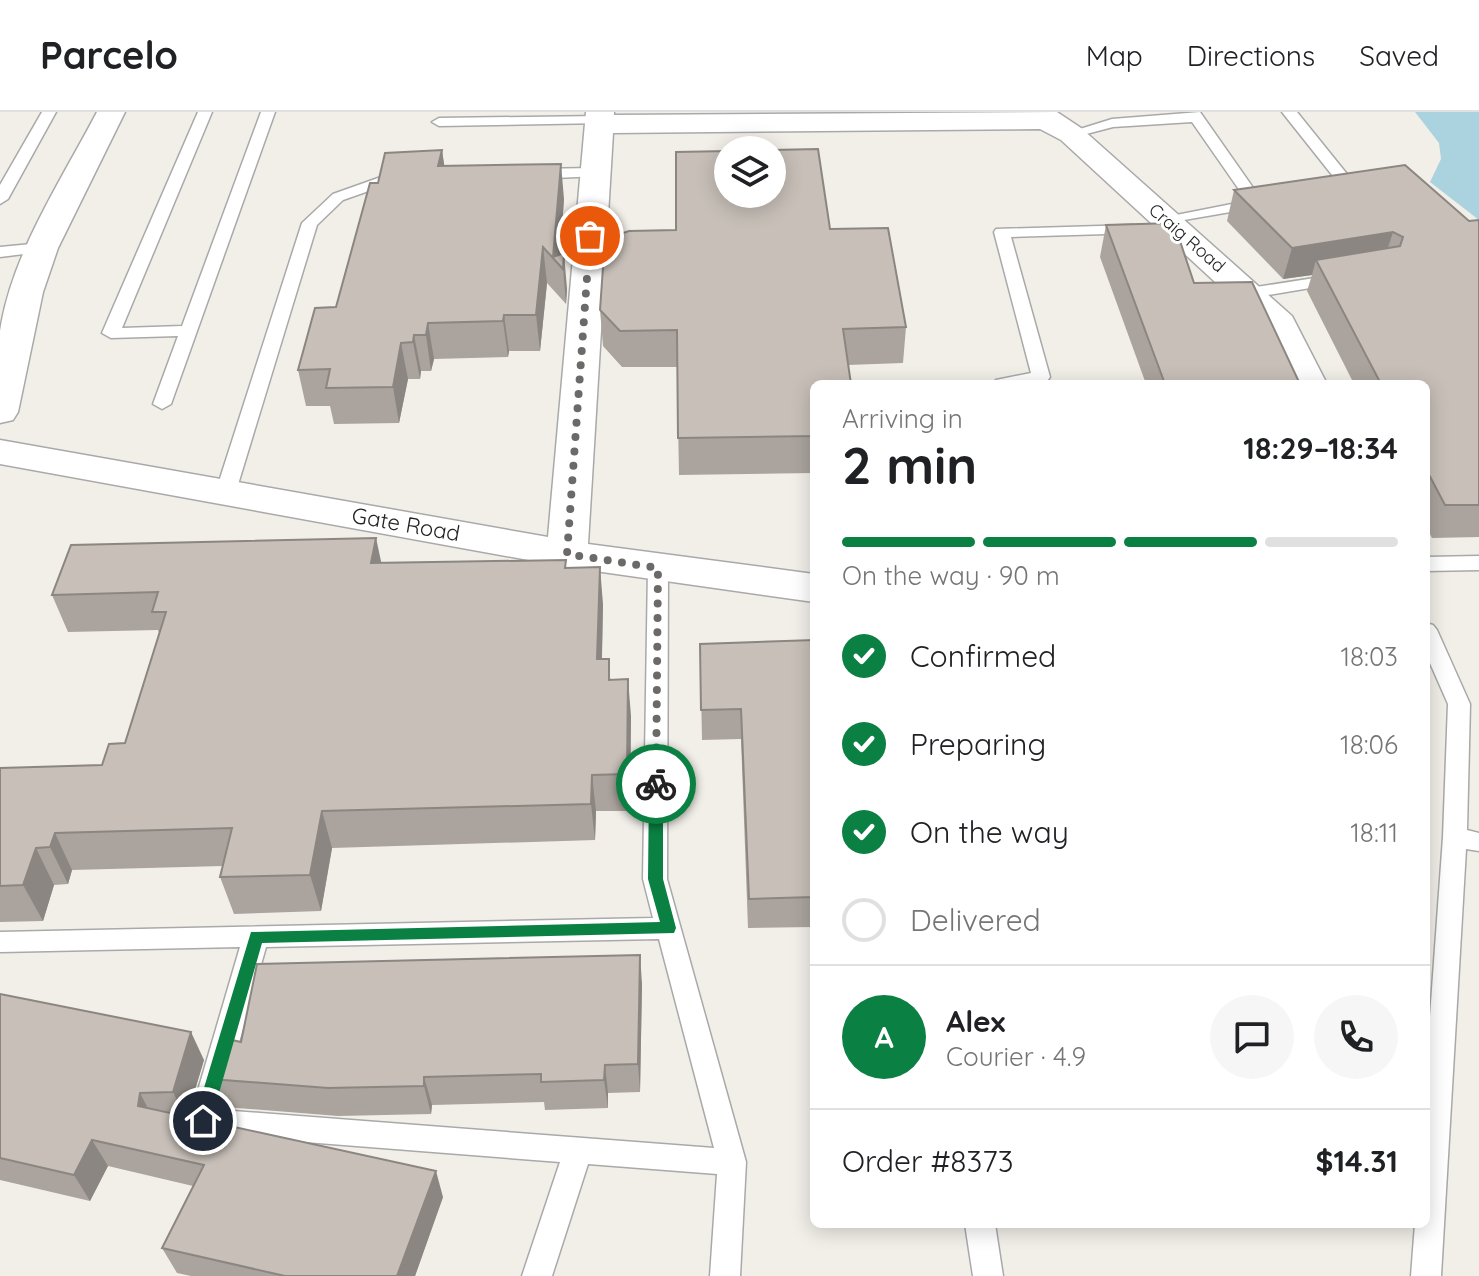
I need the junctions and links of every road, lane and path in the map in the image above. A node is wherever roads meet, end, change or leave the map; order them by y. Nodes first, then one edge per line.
1 (49, 112) edge
2 (111, 112) edge
3 (205, 112) edge
4 (268, 112) edge
5 (1289, 112) edge
6 (1195, 115) edge
7 (986, 117) edge
8 (670, 118) edge
9 (600, 119) edge
10 (439, 122) dead end
11 (1053, 122) edge
12 (594, 173) junction
13 (519, 174) edge
14 (413, 176) edge
15 (1319, 193) edge
16 (0, 199) edge
17 (1172, 225) junction
18 (42, 248) junction
19 (0, 252) edge
20 (1353, 276) edge
21 (1250, 293) junction
22 (189, 331) junction
23 (1024, 380) edge
24 (1307, 380) edge
25 (1, 400) edge
26 (162, 404) dead end
27 (0, 452) edge
28 (226, 491) junction
29 (567, 554) junction
30 (1479, 563) edge
31 (1430, 564) edge
32 (658, 568) junction
33 (810, 587) edge
34 (1430, 639) edge
35 (1467, 839) edge
36 (669, 928) junction
37 (256, 937) junction
38 (0, 942) edge
39 (1431, 1139) edge
40 (578, 1151) junction
41 (732, 1162) junction
42 (1430, 1166) edge
43 (981, 1228) edge
44 (1428, 1228) edge
45 (537, 1276) edge
46 (725, 1276) edge
47 (988, 1276) edge
48 (1426, 1276) edge

1 - 16 lane
2 - 18 street
3 - 22 lane
4 - 22 lane
5 - 15 lane
6 - 11 lane
6 - 17 lane
7 - 8 street
7 - 11 street
8 - 9 street
9 - 10 lane
9 - 12 street
11 - 17 street, Craig Road
12 - 13 lane
12 - 29 street
14 - 28 lane
17 - 21 street, Craig Road
17 - 23 lane
18 - 19 lane
18 - 25 street
20 - 21 lane
21 - 24 street, Craig Road
22 - 26 lane
27 - 28 street, Gate Road
28 - 29 street, Gate Road
29 - 32 street, Gate Road
30 - 31 lane
32 - 33 street, Gate Road
32 - 36 lane
34 - 35 lane
35 - 39 lane
36 - 37 lane
36 - 41 lane
37 - 38 lane
37 - 40 lane
39 - 42 lane
40 - 41 lane
40 - 45 lane
41 - 46 lane
43 - 47 lane
44 - 48 lane

